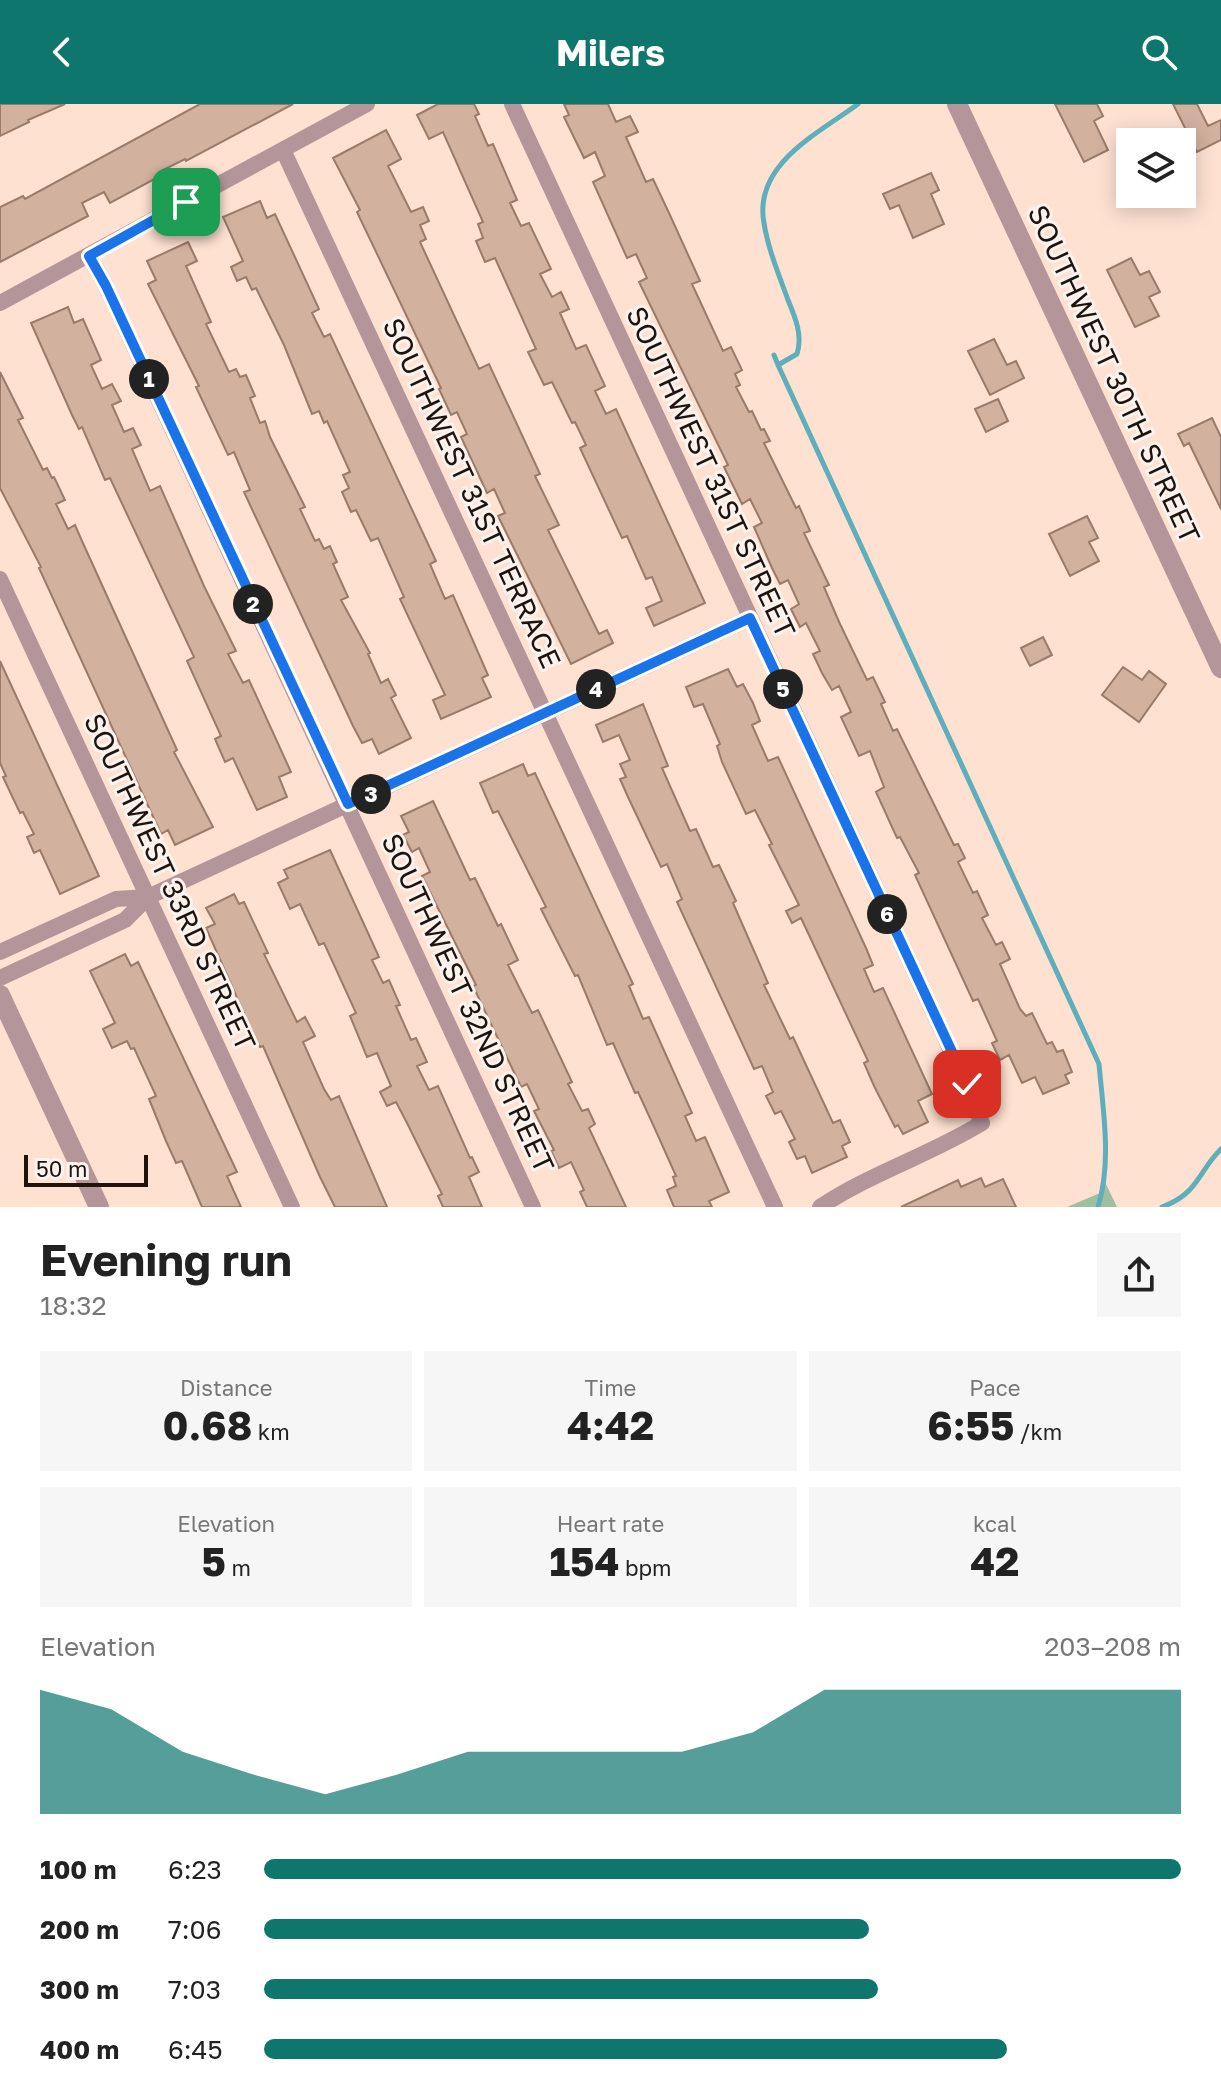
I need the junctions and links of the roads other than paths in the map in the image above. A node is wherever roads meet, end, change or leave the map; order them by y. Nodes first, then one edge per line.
1 (367, 104) edge
2 (512, 104) edge
3 (957, 104) edge
4 (283, 150) junction
5 (89, 256) junction
6 (0, 303) edge
7 (0, 579) edge
8 (750, 618) junction
9 (1221, 668) edge
10 (546, 712) junction
11 (348, 804) junction
12 (148, 897) junction
13 (0, 952) edge
14 (0, 978) edge
15 (0, 995) edge
16 (99, 1207) edge
17 (292, 1207) edge
18 (533, 1207) edge
19 (775, 1207) edge
20 (820, 1207) edge

1 - 4 street
2 - 8 street, SOUTHWEST 31ST STREET
3 - 9 street, SOUTHWEST 30TH STREET
4 - 5 street
4 - 10 street, SOUTHWEST 31ST TERRACE
5 - 6 street
5 - 11 street, SOUTHWEST 32ND STREET
7 - 12 street, SOUTHWEST 33RD STREET
8 - 10 street
8 - 20 street, SOUTHWEST 31ST STREET
10 - 11 street
10 - 19 street, SOUTHWEST 31ST TERRACE
11 - 12 street
11 - 18 street, SOUTHWEST 32ND STREET
12 - 13 street
12 - 14 street
12 - 17 street, SOUTHWEST 33RD STREET
15 - 16 street

